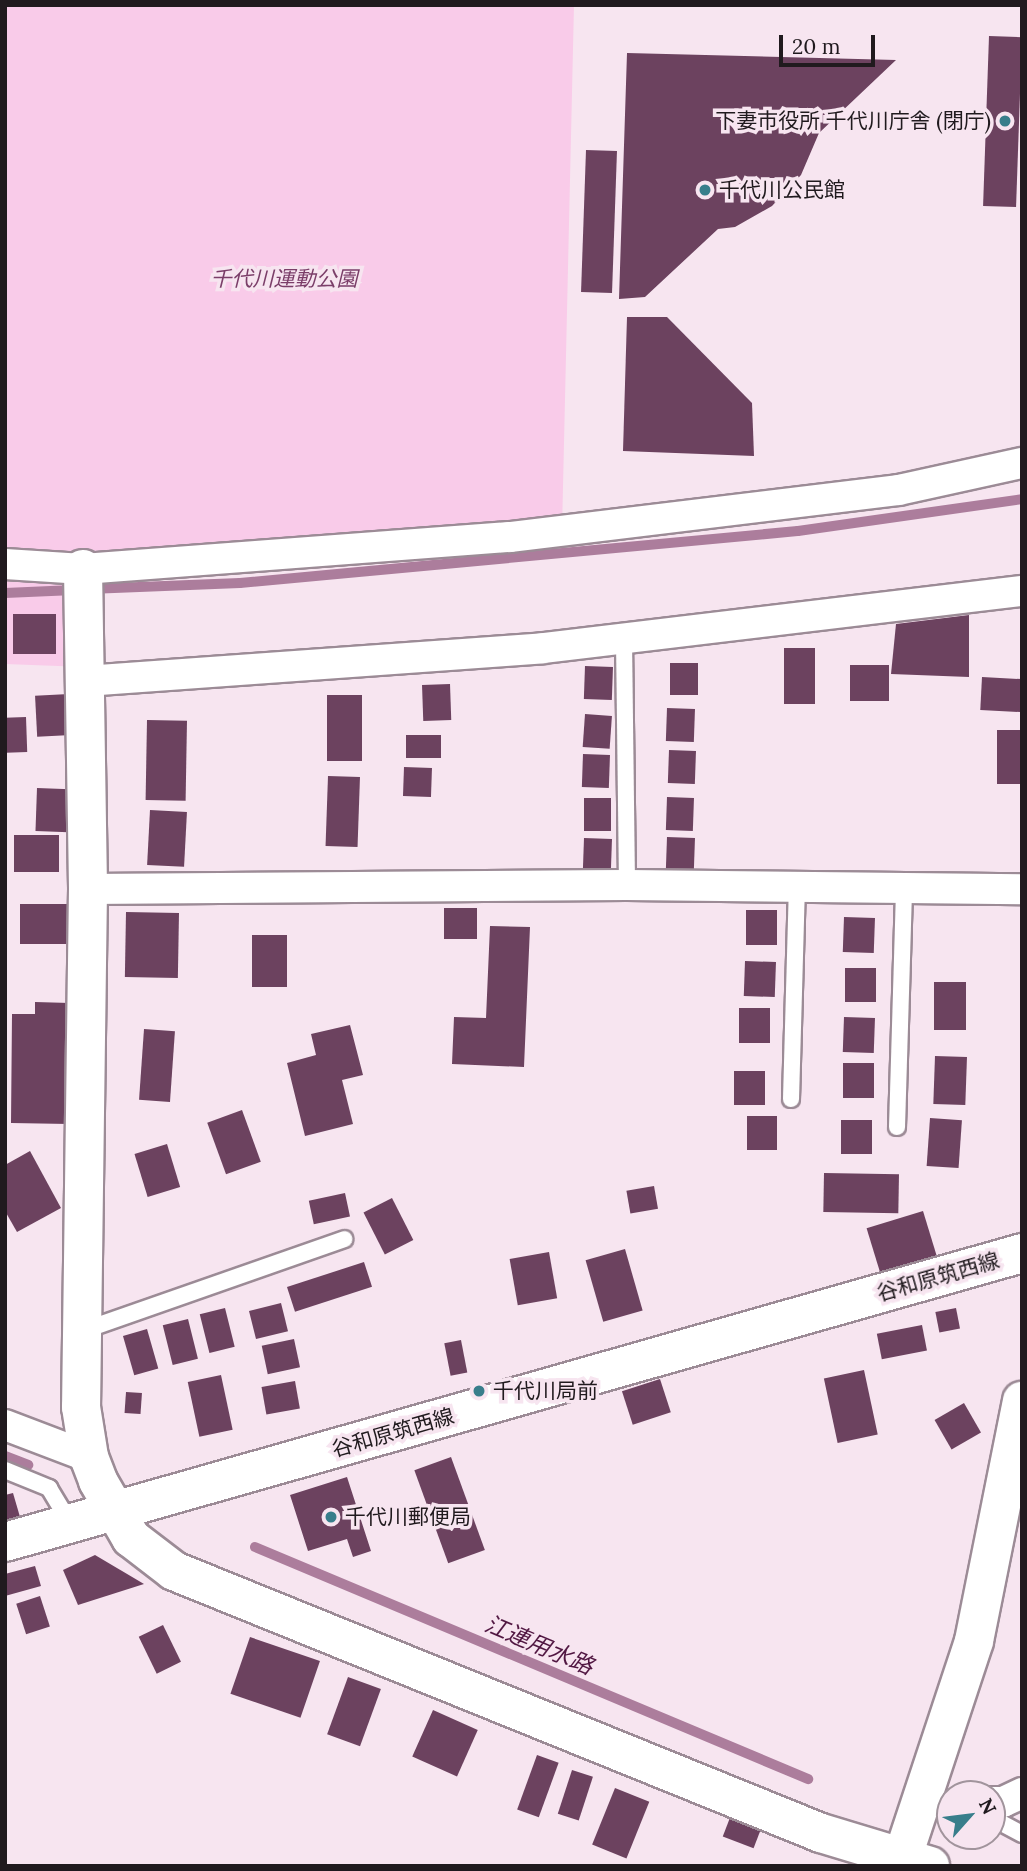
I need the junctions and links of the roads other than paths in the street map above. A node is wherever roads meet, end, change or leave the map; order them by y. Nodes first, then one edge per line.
1 (1022, 463) edge
2 (5, 564) edge
3 (83, 569) junction
4 (1022, 591) edge
5 (624, 639) junction
6 (86, 681) junction
7 (627, 885) junction
8 (797, 886) junction
9 (904, 888) junction
10 (88, 889) junction
11 (1022, 889) edge
12 (791, 1100) dead end
13 (897, 1127) dead end
14 (344, 1239) dead end
15 (1022, 1253) edge
16 (81, 1331) junction
17 (1022, 1401) edge
18 (5, 1425) edge
19 (89, 1457) junction
20 (5, 1470) edge
21 (113, 1512) junction
22 (70, 1524) junction
23 (5, 1542) edge
24 (942, 1780) edge
25 (1022, 1793) edge
26 (936, 1799) edge
27 (1006, 1801) edge
28 (1006, 1826) edge
29 (1022, 1835) edge
30 (910, 1862) edge

1 - 3 street
2 - 3 street
3 - 6 street
4 - 5 street
5 - 6 street
5 - 7 lane
6 - 10 street
7 - 8 street
7 - 10 street
8 - 9 street
8 - 12 lane
9 - 11 street
9 - 13 lane
10 - 16 street
14 - 16 lane
15 - 21 street, 谷和原筑西線
16 - 19 street
17 - 24 street
18 - 19 street
19 - 21 street
20 - 22 lane
21 - 22 street, 谷和原筑西線
21 - 30 street
22 - 23 street, 谷和原筑西線
25 - 27 street
26 - 30 street
28 - 29 lane

